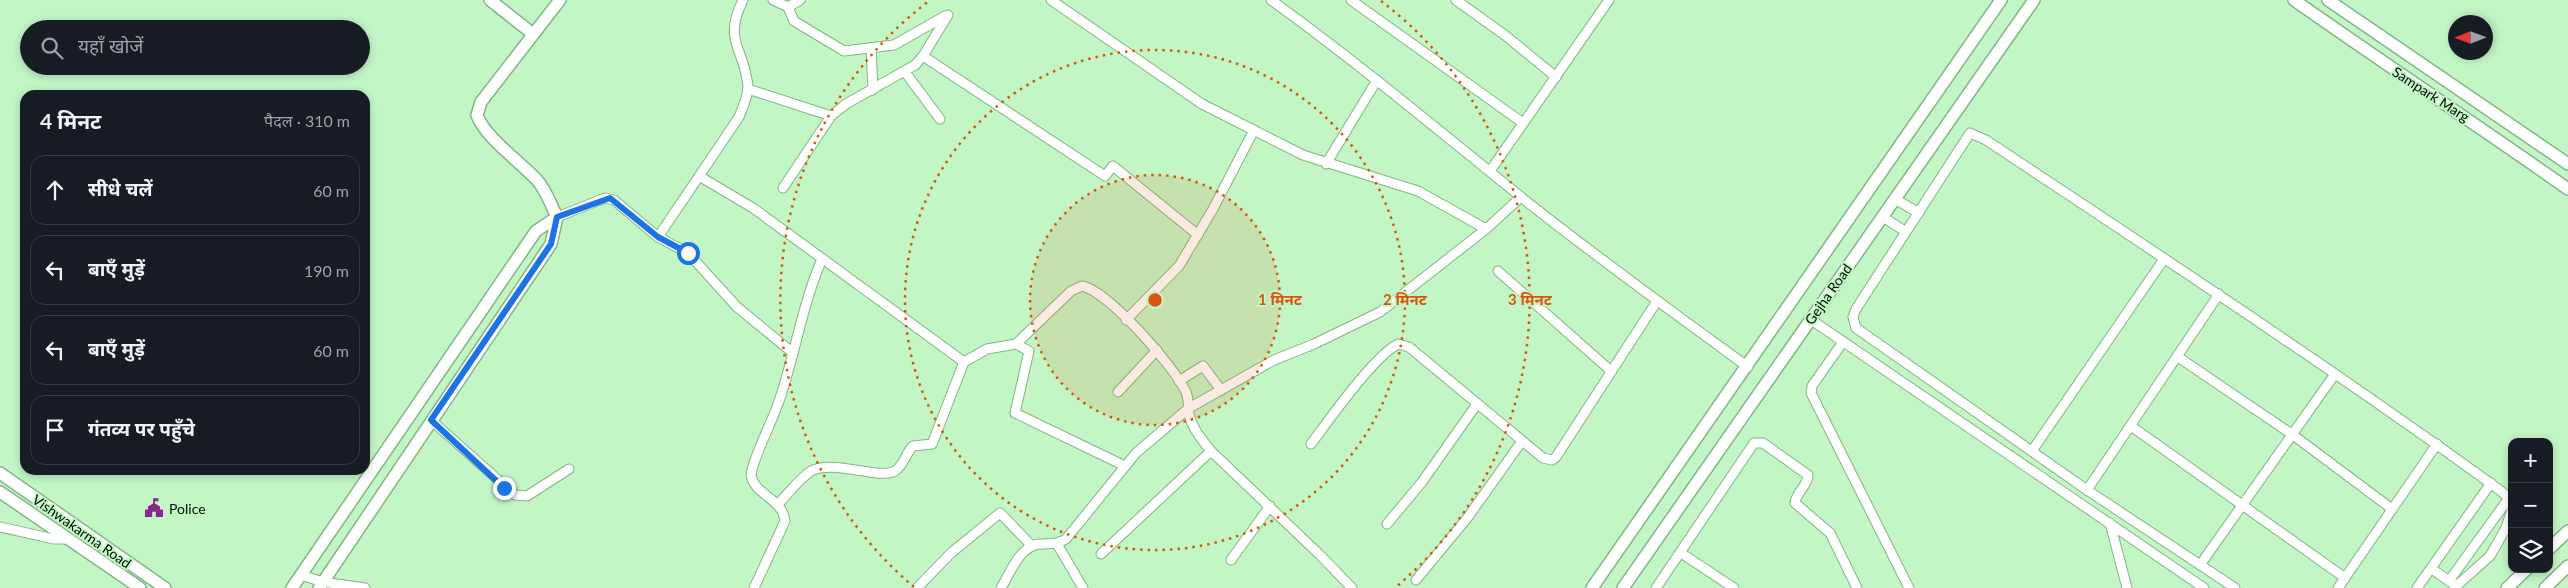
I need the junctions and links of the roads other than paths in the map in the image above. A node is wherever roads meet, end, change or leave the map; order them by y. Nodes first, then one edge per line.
1 (490, 0) edge
2 (560, 0) edge
3 (743, 0) edge
4 (773, 0) edge
5 (800, 0) edge
6 (1051, 0) edge
7 (1271, 0) edge
8 (1351, 0) edge
9 (1456, 0) edge
10 (1609, 0) edge
11 (2001, 0) edge
12 (2034, 0) edge
13 (2294, 0) edge
14 (2328, 0) edge
15 (788, 7) junction
16 (533, 34) junction
17 (871, 48) junction
18 (923, 56) junction
19 (905, 72) junction
20 (1556, 77) junction
21 (1377, 80) junction
22 (748, 89) junction
23 (873, 90) junction
24 (831, 116) junction
25 (940, 120) dead end
26 (1523, 123) junction
27 (1254, 130) junction
28 (1326, 164) junction
29 (2568, 164) edge
30 (1490, 171) junction
31 (699, 176) junction
32 (783, 188) dead end
33 (2568, 189) edge
34 (1521, 196) junction
35 (1895, 199) junction
36 (1919, 213) junction
37 (557, 217) junction
38 (1883, 217) junction
39 (1486, 229) junction
40 (1906, 232) junction
41 (1198, 235) junction
42 (658, 237) junction
43 (822, 259) junction
44 (2164, 259) junction
45 (1498, 272) dead end
46 (2219, 294) junction
47 (1658, 301) junction
48 (1810, 319) junction
49 (1126, 320) junction
50 (1843, 342) junction
51 (1016, 344) junction
52 (1157, 350) junction
53 (793, 353) junction
54 (2178, 357) junction
55 (964, 362) junction
56 (1748, 367) junction
57 (1611, 371) junction
58 (2335, 374) junction
59 (1179, 381) junction
60 (1221, 390) junction
61 (1118, 392) dead end
62 (1477, 404) junction
63 (1189, 408) junction
64 (431, 420) junction
65 (2131, 426) junction
66 (2293, 435) junction
67 (1522, 441) junction
68 (1311, 444) dead end
69 (2437, 444) junction
70 (1211, 451) junction
71 (2032, 451) junction
72 (1125, 466) junction
73 (569, 469) dead end
74 (0, 472) edge
75 (370, 474) edge
76 (369, 475) edge
77 (2491, 483) junction
78 (2087, 490) junction
79 (0, 492) edge
80 (2508, 497) edge
81 (2508, 500) edge
82 (778, 504) junction
83 (2243, 504) junction
84 (1270, 506) junction
85 (2392, 509) junction
86 (2508, 521) edge
87 (2110, 523) junction
88 (1386, 524) dead end
89 (0, 527) edge
90 (2568, 531) edge
91 (70, 539) junction
92 (1057, 544) junction
93 (2553, 544) edge
94 (1032, 546) junction
95 (1681, 553) junction
96 (1101, 554) dead end
97 (1231, 560) dead end
98 (2200, 565) junction
99 (2568, 566) edge
100 (2432, 569) junction
101 (2523, 573) edge
102 (301, 575) junction
103 (2345, 578) junction
104 (1416, 580) dead end
105 (321, 585) edge
106 (2420, 585) edge
107 (2455, 586) edge
108 (140, 588) edge
109 (165, 588) edge
110 (292, 588) edge
111 (364, 588) edge
112 (754, 588) edge
113 (917, 588) edge
114 (1001, 588) edge
115 (1083, 588) edge
116 (1352, 588) edge
117 (1592, 588) edge
118 (1623, 588) edge
119 (1656, 588) edge
120 (1734, 588) edge
121 (1857, 588) edge
122 (1909, 588) edge
123 (2127, 588) edge
124 (2204, 588) edge
125 (2235, 588) edge
126 (2338, 588) edge
127 (2430, 588) edge
128 (2506, 588) edge
129 (2545, 588) edge

1 - 16 street
2 - 16 street
3 - 22 street
4 - 15 street
5 - 15 street
6 - 27 street
7 - 21 street
8 - 26 street
9 - 20 street
10 - 20 street
11 - 56 street, Gejha Road
12 - 35 street, Gejha Road
13 - 33 street, Sampark Marg
14 - 29 street, Sampark Marg
15 - 17 street
16 - 37 street
17 - 18 street
17 - 23 street
18 - 19 street
18 - 41 street
19 - 23 street
19 - 25 street
20 - 26 street
21 - 28 street
21 - 30 street
22 - 24 street
22 - 31 street
23 - 24 street
24 - 32 street
26 - 30 street
27 - 28 street
27 - 41 street
28 - 39 street
30 - 34 street
31 - 42 street
31 - 43 street
34 - 39 street
34 - 47 street
35 - 36 street
35 - 38 street, Gejha Road
36 - 40 street
36 - 44 street
37 - 42 street
37 - 64 street
37 - 75 street
38 - 40 street
38 - 48 street, Gejha Road
39 - 60 street
40 - 71 street
41 - 49 street
42 - 53 street
43 - 53 street
43 - 55 street
44 - 46 street
44 - 71 street
45 - 57 street
46 - 54 street
46 - 58 street
47 - 56 street
47 - 57 street
48 - 50 street
48 - 118 street, Gejha Road
49 - 51 street
49 - 52 street
50 - 87 street
50 - 122 street
51 - 55 street
51 - 72 street
52 - 59 street
52 - 61 street
53 - 82 street
54 - 65 street
54 - 66 street
55 - 82 street
56 - 117 street, Gejha Road
57 - 67 street
58 - 66 street
58 - 69 street
59 - 60 street
59 - 63 street
60 - 63 street
62 - 67 street
62 - 68 street
62 - 88 street
63 - 70 street
63 - 72 street
64 - 73 street
64 - 105 street
65 - 78 street
65 - 83 street
66 - 83 street
66 - 85 street
67 - 104 street
69 - 77 street
69 - 85 street
70 - 84 street
70 - 96 street
71 - 78 street
72 - 92 street
74 - 109 street, Vishwakarma Road
76 - 102 street
77 - 80 street
77 - 100 street
78 - 98 street
79 - 91 street, Vishwakarma Road
81 - 107 street
82 - 112 street
83 - 98 street
83 - 103 street
84 - 97 street
84 - 116 street
85 - 103 street
86 - 107 street
87 - 123 street
87 - 124 street
89 - 91 street
90 - 93 street
91 - 108 street, Vishwakarma Road
92 - 94 street
92 - 115 street
94 - 113 street
94 - 114 street
95 - 119 street
95 - 120 street
95 - 121 street
98 - 125 street
99 - 129 street
100 - 106 street
100 - 107 street
101 - 128 street
102 - 105 street
102 - 110 street
103 - 126 street
105 - 111 street
106 - 127 street

